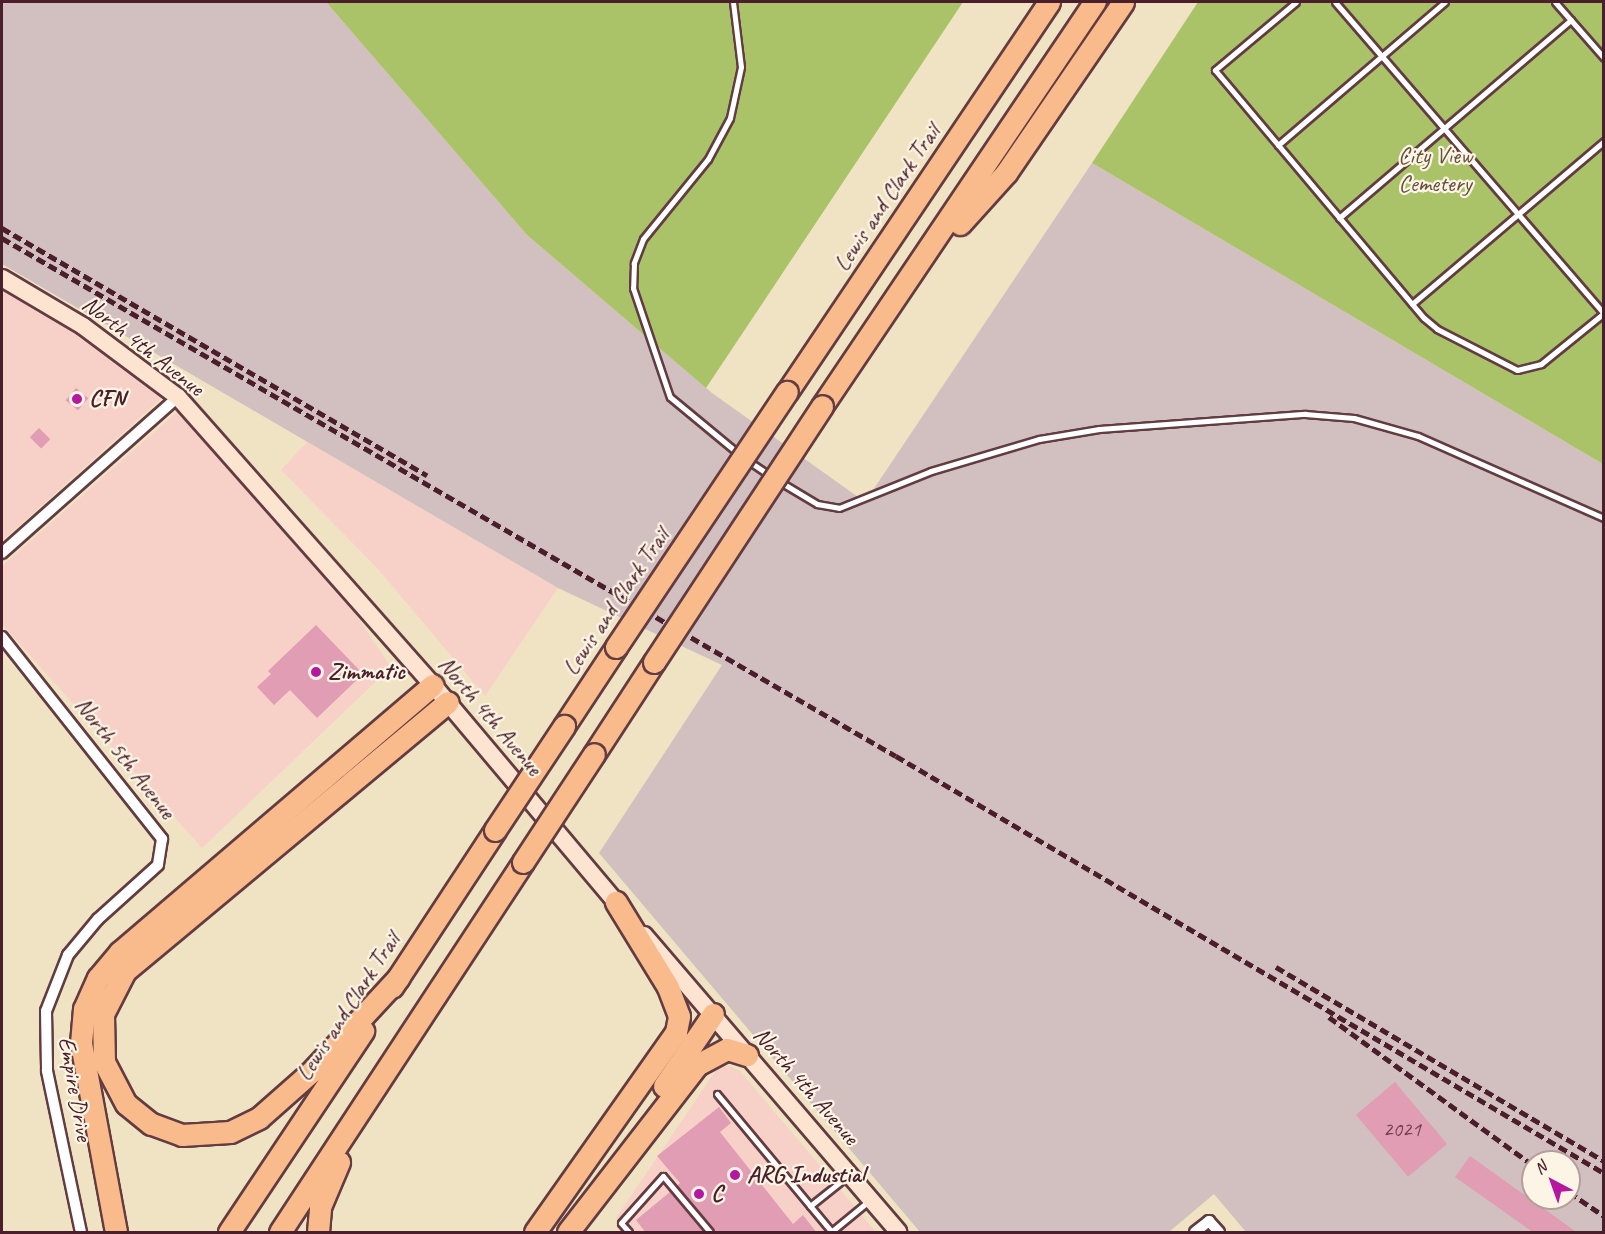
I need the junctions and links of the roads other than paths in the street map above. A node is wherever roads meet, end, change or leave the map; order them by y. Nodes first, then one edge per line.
1 (733, 2) edge
2 (1043, 2) edge
3 (1049, 2) edge
4 (1095, 2) edge
5 (1123, 2) edge
6 (1296, 2) edge
7 (1335, 2) edge
8 (1445, 2) edge
9 (1555, 2) edge
10 (1571, 20) junction
11 (1382, 56) junction
12 (1604, 58) edge
13 (993, 85) junction
14 (1444, 129) junction
15 (1604, 141) edge
16 (1278, 144) junction
17 (1518, 214) junction
18 (1339, 218) junction
19 (2, 278) edge
20 (908, 283) junction
21 (1412, 304) junction
22 (1602, 314) edge
23 (1604, 323) edge
24 (178, 397) junction
25 (1604, 518) edge
26 (2, 553) edge
27 (2, 637) edge
28 (433, 685) junction
29 (448, 702) junction
30 (616, 903) junction
31 (89, 928) joint
32 (399, 977) junction
33 (713, 1014) junction
34 (676, 1032) junction
35 (747, 1055) junction
36 (376, 1085) junction
37 (717, 1094) dead end
38 (850, 1174) junction
39 (871, 1199) junction
40 (810, 1206) junction
41 (831, 1232) edge
42 (81, 1233) edge
43 (116, 1233) edge
44 (229, 1233) edge
45 (280, 1233) edge
46 (318, 1233) edge
47 (535, 1233) edge
48 (566, 1233) edge
49 (629, 1233) edge
50 (710, 1233) edge
51 (899, 1233) edge
52 (1195, 1233) edge
53 (1219, 1233) edge

1 - 25 lane
2 - 13 highway
3 - 13 highway, Lewis and Clark Trail
4 - 20 highway
5 - 20 highway
6 - 16 lane
7 - 11 lane
8 - 11 lane
9 - 10 lane
10 - 12 lane
10 - 14 lane
11 - 14 lane
11 - 16 lane
13 - 32 highway, Lewis and Clark Trail, bridge
14 - 17 lane
14 - 18 lane
15 - 17 lane
16 - 18 lane
17 - 21 lane
17 - 22 lane
18 - 21 lane
19 - 24 main road, North 4th Avenue
20 - 36 highway, bridge
21 - 22 lane
22 - 23 lane
24 - 26 street
24 - 28 main road, North 4th Avenue
27 - 31 street, North 5th Avenue
28 - 29 main road, North 4th Avenue
28 - 43 highway
29 - 30 main road, North 4th Avenue
29 - 32 highway
30 - 33 main road, North 4th Avenue
30 - 34 highway
31 - 42 street, Empire Drive
32 - 44 highway, Lewis and Clark Trail
33 - 34 highway
33 - 35 main road, North 4th Avenue
33 - 48 highway
34 - 47 highway
35 - 38 main road, North 4th Avenue
35 - 48 highway
36 - 45 highway
36 - 46 highway
37 - 40 lane
38 - 39 main road, North 4th Avenue
38 - 40 lane
39 - 41 lane
39 - 51 main road, North 4th Avenue
40 - 41 lane
49 - 50 lane
52 - 53 street

